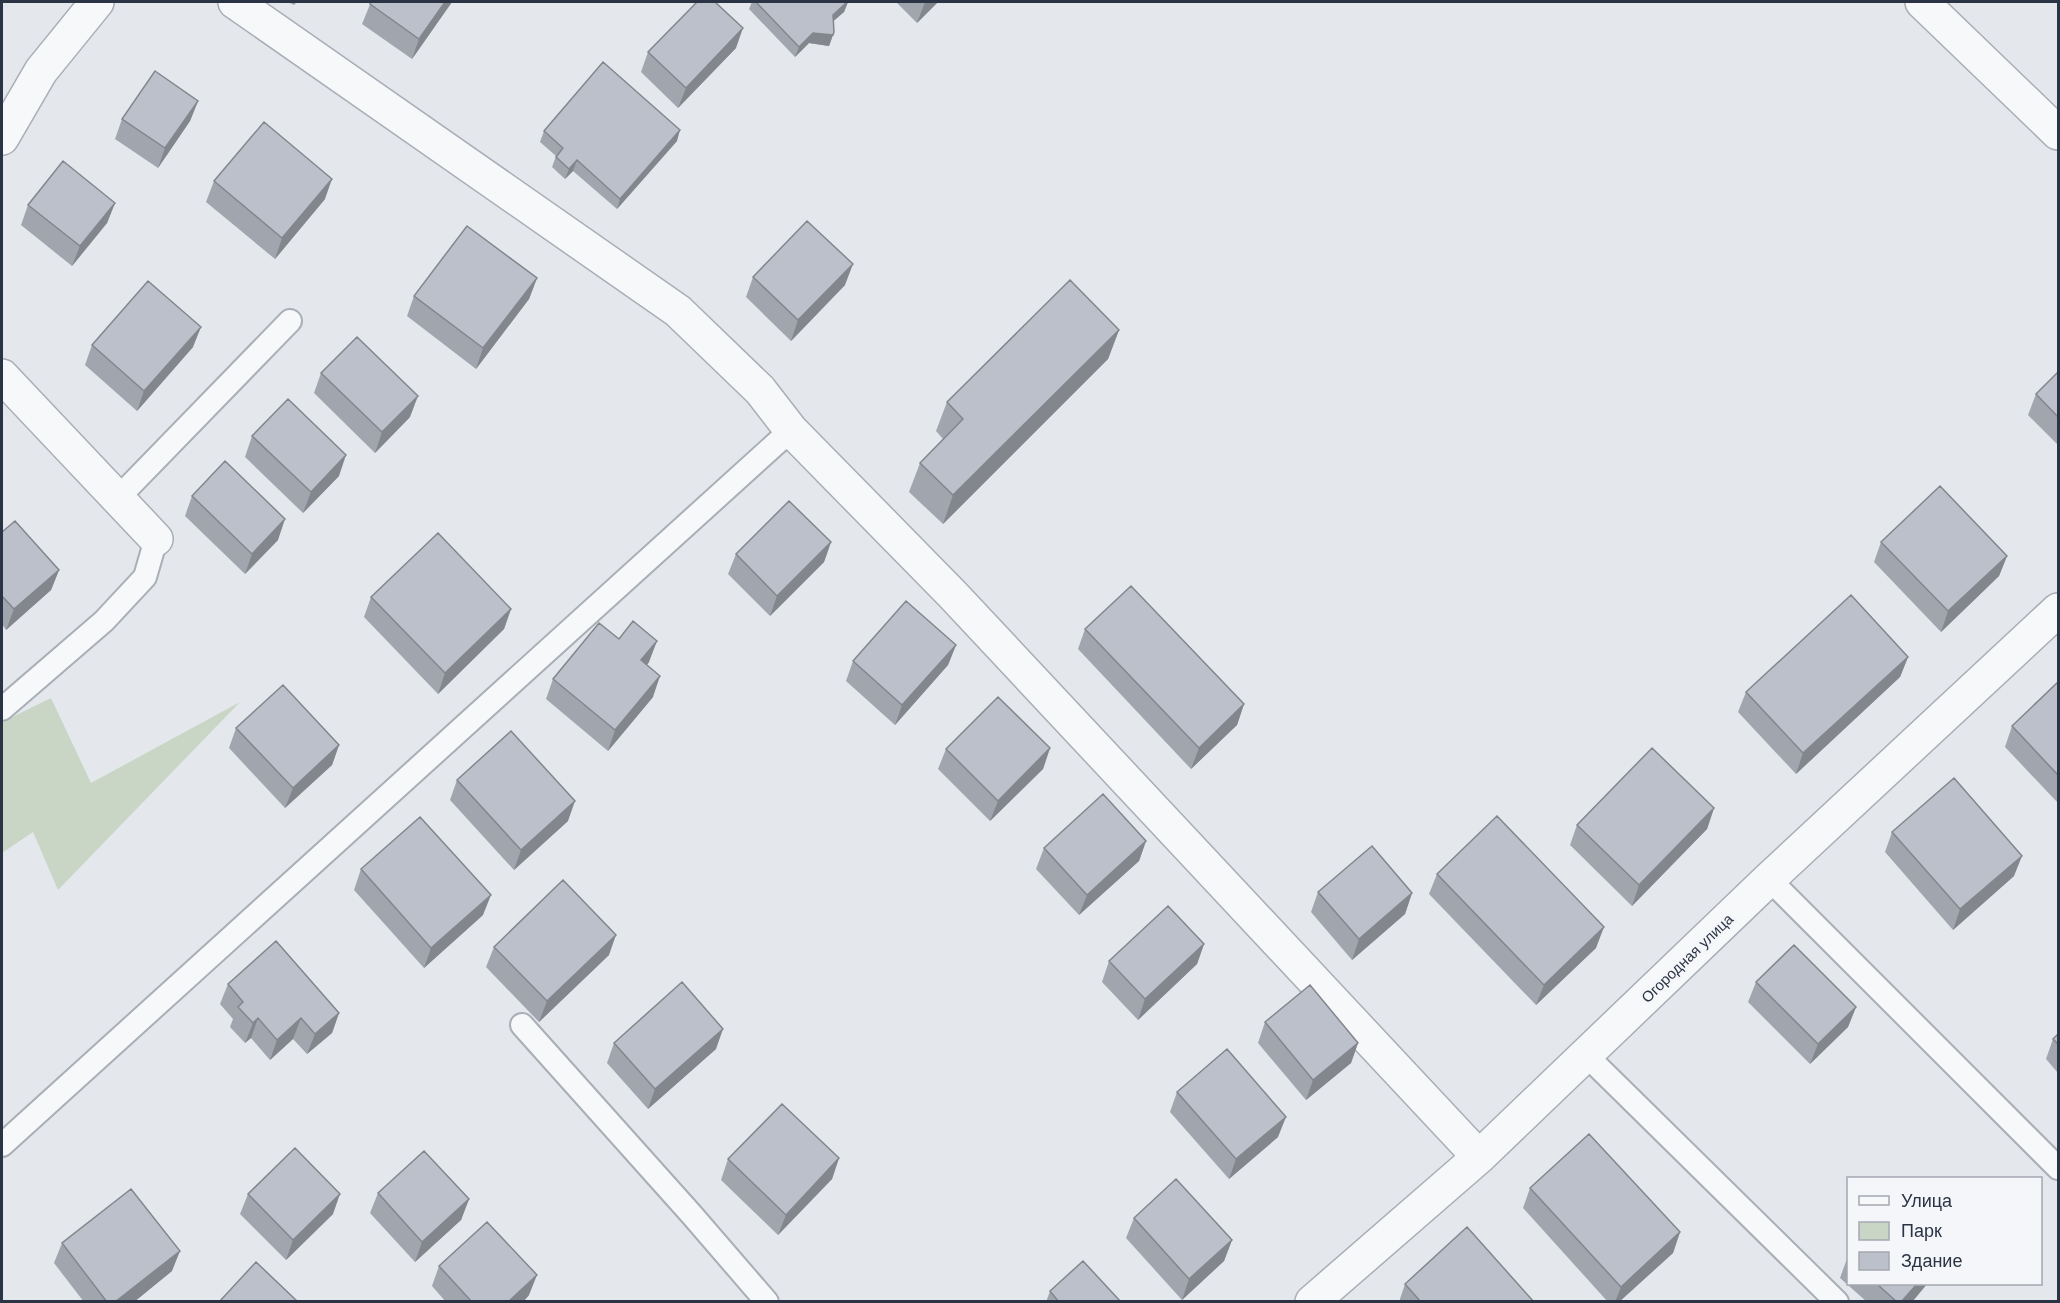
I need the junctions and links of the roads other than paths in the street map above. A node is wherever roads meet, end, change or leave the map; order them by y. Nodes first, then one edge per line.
1 (97, 2) edge
2 (235, 2) edge
3 (1922, 2) edge
4 (2058, 133) edge
5 (2, 138) edge
6 (290, 321) dead end
7 (2, 376) edge
8 (790, 430) junction
9 (117, 499) junction
10 (156, 539) joint
11 (2058, 610) edge
12 (2, 708) edge
13 (1770, 879) junction
14 (522, 1025) dead end
15 (1586, 1055) junction
16 (2, 1145) edge
17 (1479, 1157) junction
18 (2058, 1168) edge
19 (1317, 1300) edge
20 (767, 1302) edge
21 (1838, 1302) edge

1 - 5 street
2 - 8 street
3 - 4 street
6 - 9 lane
7 - 9 street
8 - 16 lane
8 - 17 street
9 - 10 street
10 - 12 lane
11 - 13 street, Огородная улица
13 - 15 street, Огородная улица
13 - 18 lane
14 - 20 lane
15 - 17 street, Огородная улица
15 - 21 lane
17 - 19 street, Огородная улица

